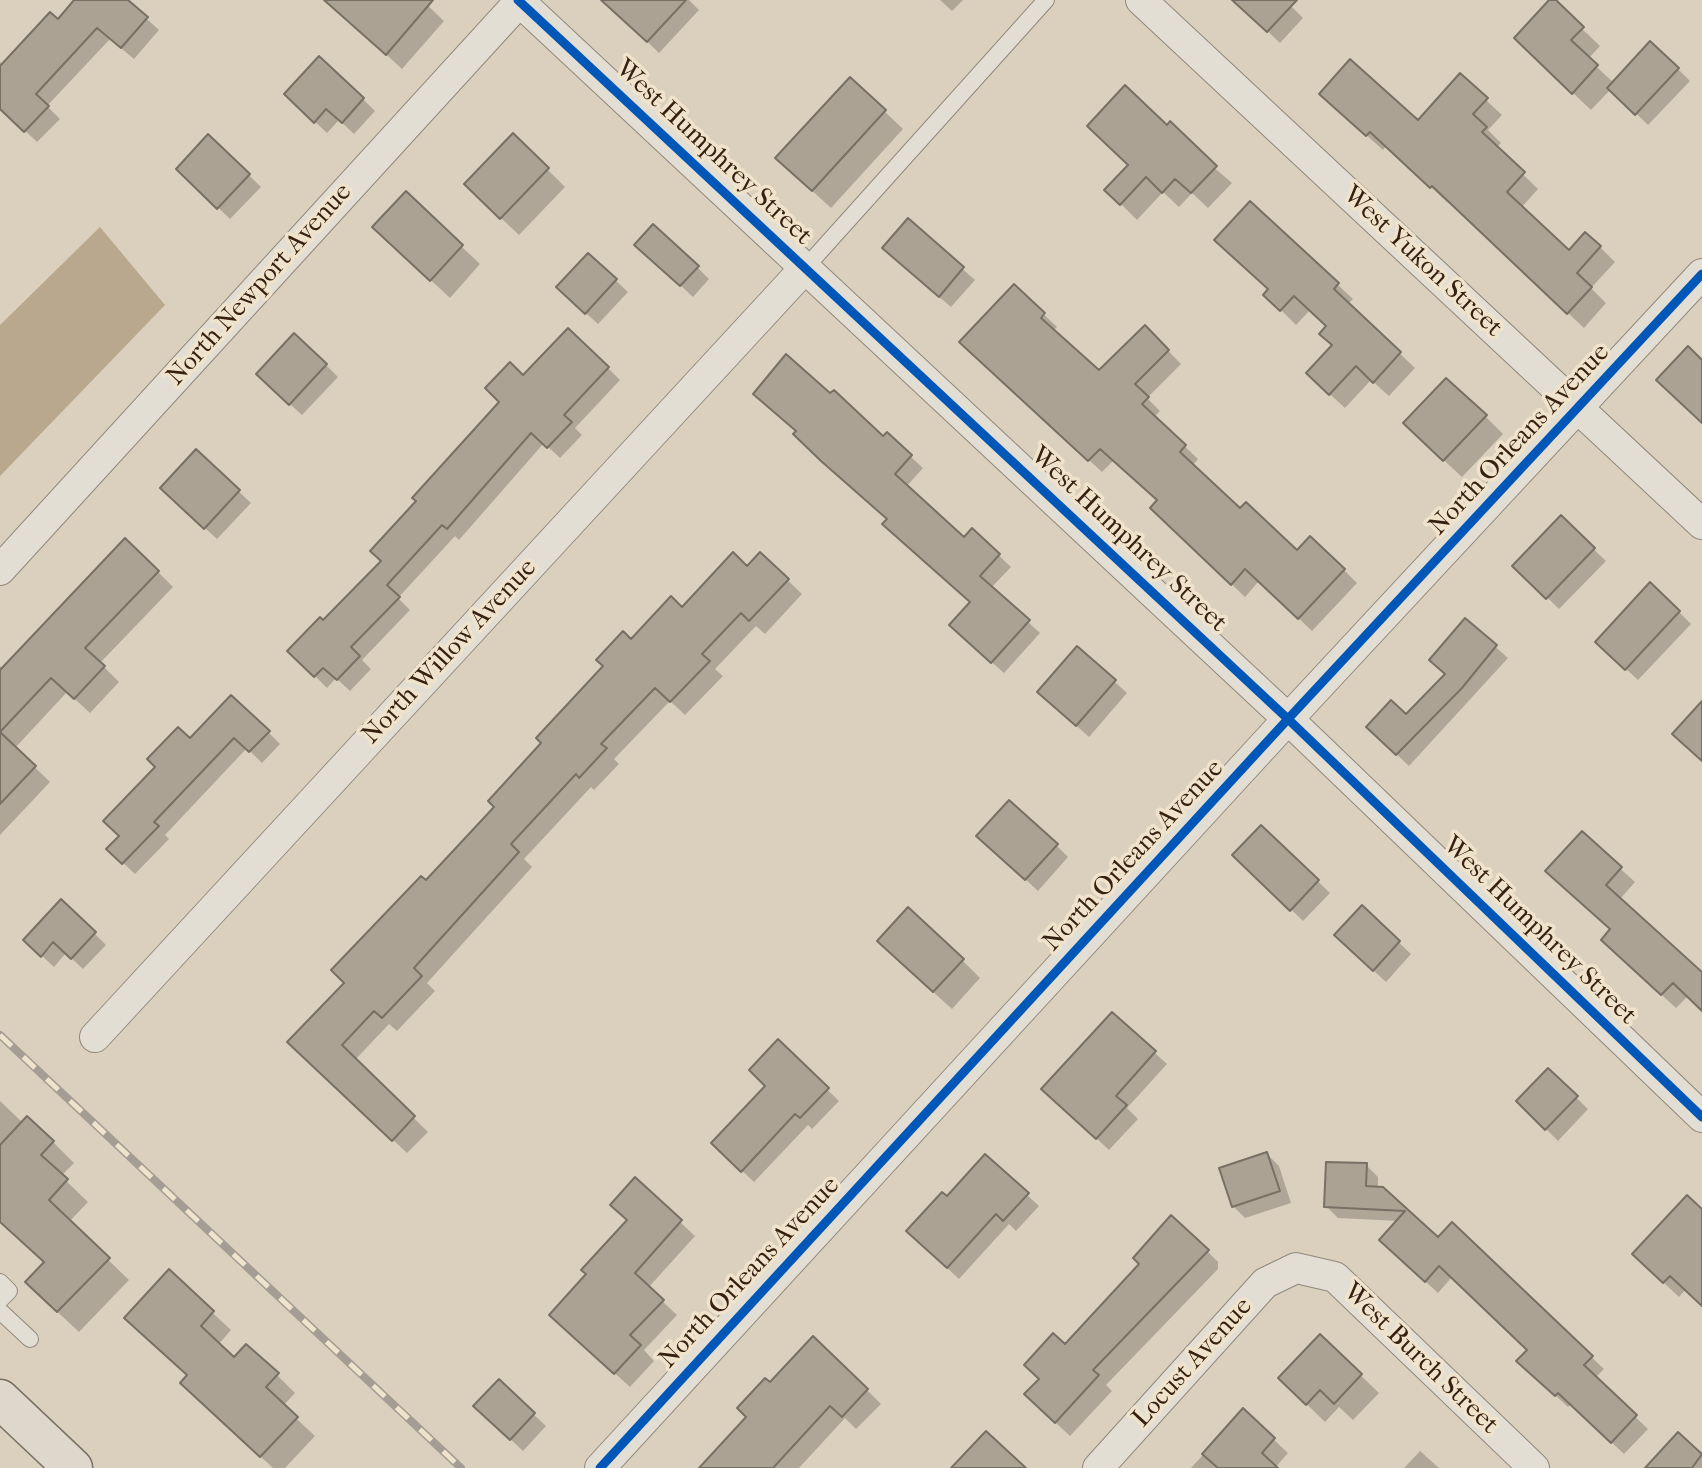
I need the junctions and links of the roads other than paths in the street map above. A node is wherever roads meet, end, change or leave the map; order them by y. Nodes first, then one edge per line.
1 (519, 0) edge
2 (1046, 0) edge
3 (1141, 0) edge
4 (806, 267) junction
5 (1702, 274) edge
6 (1579, 408) junction
7 (1702, 524) edge
8 (0, 570) edge
9 (1288, 719) junction
10 (94, 1037) dead end
11 (1702, 1117) edge
12 (1296, 1268) joint
13 (0, 1282) edge
14 (0, 1300) edge
15 (0, 1311) edge
16 (30, 1339) dead end
17 (0, 1399) edge
18 (73, 1468) edge
19 (600, 1468) edge
20 (1098, 1468) edge
21 (1534, 1468) edge

1 - 4 street, West Humphrey Street
1 - 8 street, North Newport Avenue
2 - 4 lane
3 - 6 street, West Yukon Street
4 - 9 street, West Humphrey Street
4 - 10 street, North Willow Avenue
5 - 6 street, North Orleans Avenue
6 - 7 street, West Yukon Street
6 - 9 street, North Orleans Avenue
9 - 11 street, West Humphrey Street
9 - 19 street, North Orleans Avenue
12 - 20 street, Locust Avenue
12 - 21 street, West Burch Street
13 - 14 lane
15 - 16 lane
17 - 18 main road

